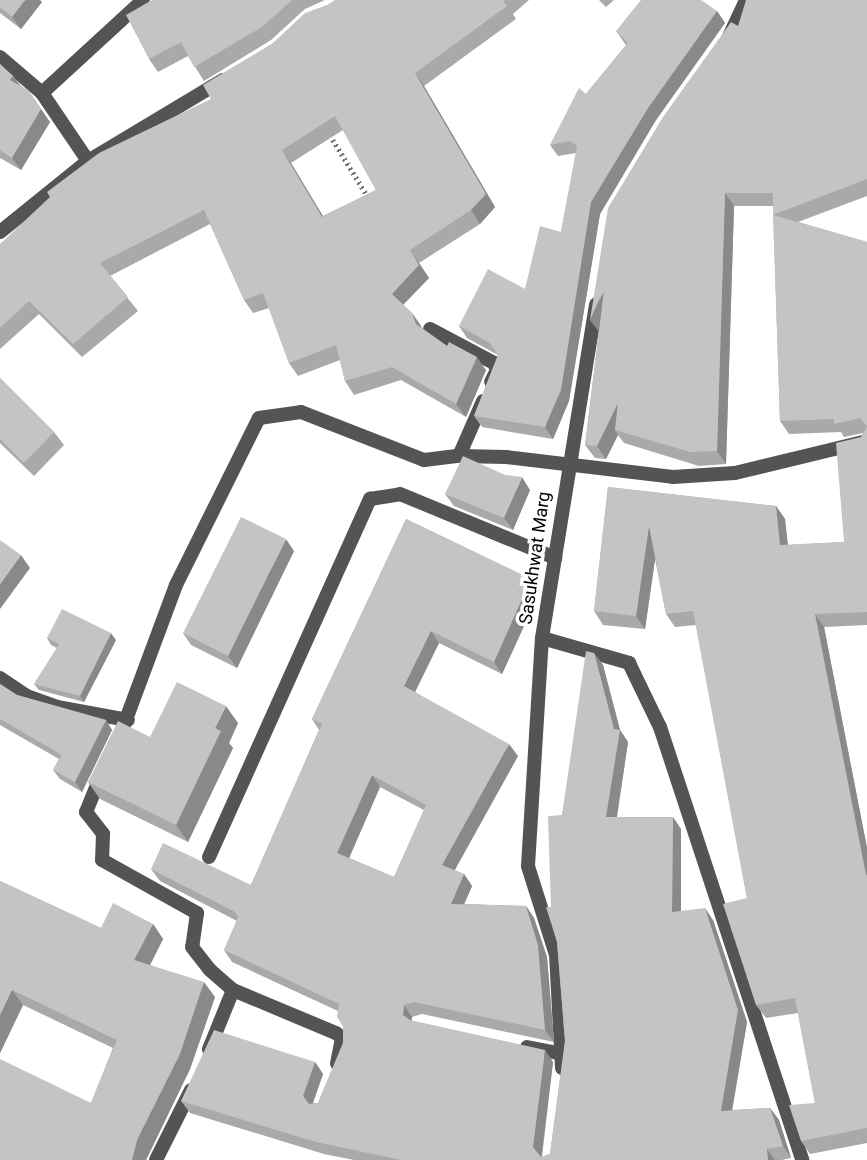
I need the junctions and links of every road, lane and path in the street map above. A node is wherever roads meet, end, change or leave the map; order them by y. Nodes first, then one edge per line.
1 (143, 0) edge
2 (746, 0) edge
3 (717, 55) edge
4 (0, 57) edge
5 (242, 69) edge
6 (42, 93) junction
7 (326, 128) edge
8 (88, 161) junction
9 (378, 192) edge
10 (368, 197) junction
11 (356, 202) edge
12 (0, 232) edge
13 (599, 282) edge
14 (430, 329) dead end
15 (867, 441) edge
16 (459, 456) junction
17 (568, 464) junction
18 (555, 558) junction
19 (542, 638) junction
20 (0, 678) edge
21 (128, 720) junction
22 (209, 857) dead end
23 (233, 990) junction
24 (516, 1045) edge
25 (564, 1054) junction
26 (333, 1074) edge
27 (561, 1079) edge
28 (156, 1160) edge
29 (802, 1160) edge

1 - 6 street
2 - 3 street
4 - 6 street
5 - 8 street
6 - 8 street
7 - 10 path
8 - 12 street
9 - 10 path
10 - 11 path
13 - 17 street, Sasukhwat Marg
14 - 16 street
15 - 17 street
16 - 17 street
16 - 21 street
17 - 18 street, Sasukhwat Marg
18 - 19 street, Sasukhwat Marg
18 - 22 street
19 - 25 street, Sasukhwat Marg
19 - 29 street
20 - 21 street
21 - 23 street
23 - 26 street
23 - 28 street
24 - 25 street
25 - 27 street, Sasukhwat Marg

